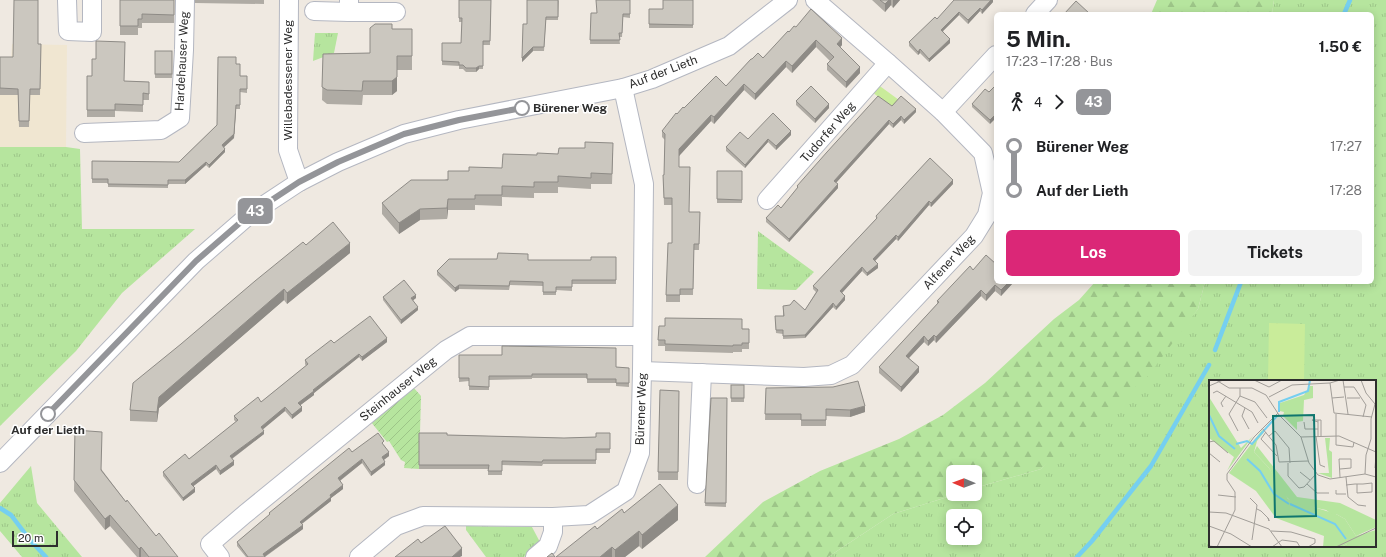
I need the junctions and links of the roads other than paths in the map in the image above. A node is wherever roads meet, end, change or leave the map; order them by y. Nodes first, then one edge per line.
1 (67, 0) edge
2 (92, 0) edge
3 (185, 0) edge
4 (289, 0) edge
5 (788, 0) edge
6 (815, 0) edge
7 (1048, 0) edge
8 (349, 6) edge
9 (314, 11) dead end
10 (396, 12) dead end
11 (1037, 12) edge
12 (994, 57) edge
13 (888, 63) junction
14 (623, 88) junction
15 (943, 112) junction
16 (84, 133) dead end
17 (992, 169) edge
18 (299, 182) junction
19 (767, 200) dead end
20 (642, 336) junction
21 (642, 371) junction
22 (702, 373) junction
23 (0, 463) edge
24 (697, 484) dead end
25 (553, 517) junction
26 (220, 557) edge
27 (358, 557) edge
28 (535, 557) edge

1 - 2 street
3 - 16 street, Hardehauser Weg
4 - 18 street, Willebadessener Weg
5 - 14 street, Auf der Lieth
6 - 13 street, Alfener Weg
7 - 11 street
8 - 9 street
8 - 10 street
12 - 15 street
13 - 15 street, Alfener Weg
13 - 19 street, Tudorfer Weg
14 - 18 street, Auf der Lieth
14 - 20 street, Bürener Weg
15 - 17 street, Alfener Weg
17 - 22 street, Alfener Weg
18 - 23 street, Auf der Lieth
20 - 21 street, Bürener Weg
20 - 26 street, Steinhauser Weg
21 - 22 street, Alfener Weg
21 - 25 street, Bürener Weg
22 - 24 street
25 - 27 street, Bürener Weg
25 - 28 street

